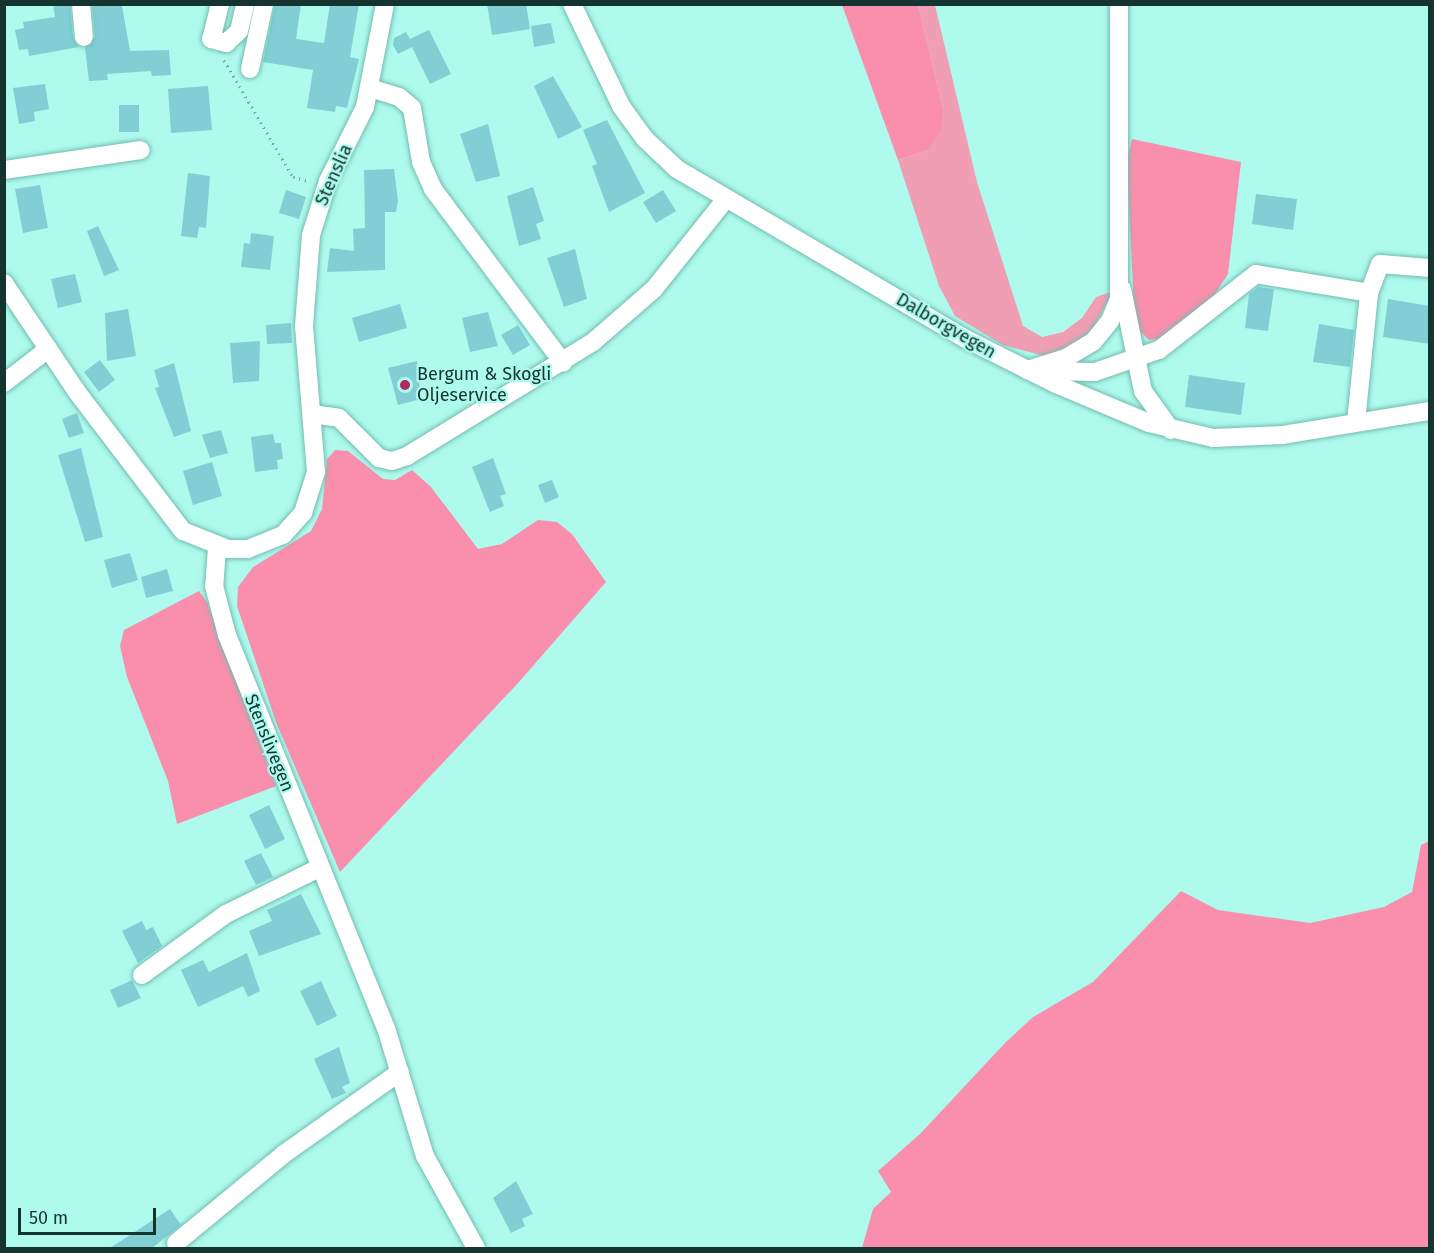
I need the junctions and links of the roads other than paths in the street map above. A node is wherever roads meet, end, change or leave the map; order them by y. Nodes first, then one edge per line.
1 (81, 4) edge
2 (220, 4) edge
3 (244, 4) edge
4 (264, 4) edge
5 (385, 4) edge
6 (572, 4) edge
7 (1119, 4) edge
8 (84, 37) dead end
9 (250, 69) dead end
10 (370, 88) junction
11 (141, 150) dead end
12 (4, 170) edge
13 (724, 200) junction
14 (1430, 267) edge
15 (4, 283) edge
16 (1121, 284) junction
17 (1369, 293) junction
18 (48, 349) junction
19 (1136, 360) junction
20 (563, 363) junction
21 (1027, 370) junction
22 (4, 383) edge
23 (1430, 411) edge
24 (312, 414) junction
25 (1356, 422) junction
26 (1172, 431) junction
27 (217, 548) junction
28 (319, 868) junction
29 (142, 975) dead end
30 (400, 1072) junction
31 (176, 1243) dead end
32 (477, 1248) edge

1 - 8 street
2 - 3 street
4 - 9 street
5 - 10 street, Stenslia
6 - 13 street, Dalborgvegen
7 - 16 street
10 - 20 street
10 - 24 street, Stenslia
11 - 12 street
13 - 20 street
13 - 21 street, Dalborgvegen
14 - 17 street
15 - 18 street
16 - 19 street
16 - 21 street
17 - 19 street
17 - 25 street
18 - 22 street
18 - 27 street
19 - 21 street
19 - 26 street
20 - 24 street
21 - 26 street, Dalborgvegen
23 - 25 street, Dalborgvegen
24 - 27 street, Stenslia
25 - 26 street, Dalborgvegen
27 - 28 street, Stenslivegen
28 - 29 street
28 - 30 street, Stenslivegen
30 - 31 street
30 - 32 street, Stenslivegen

